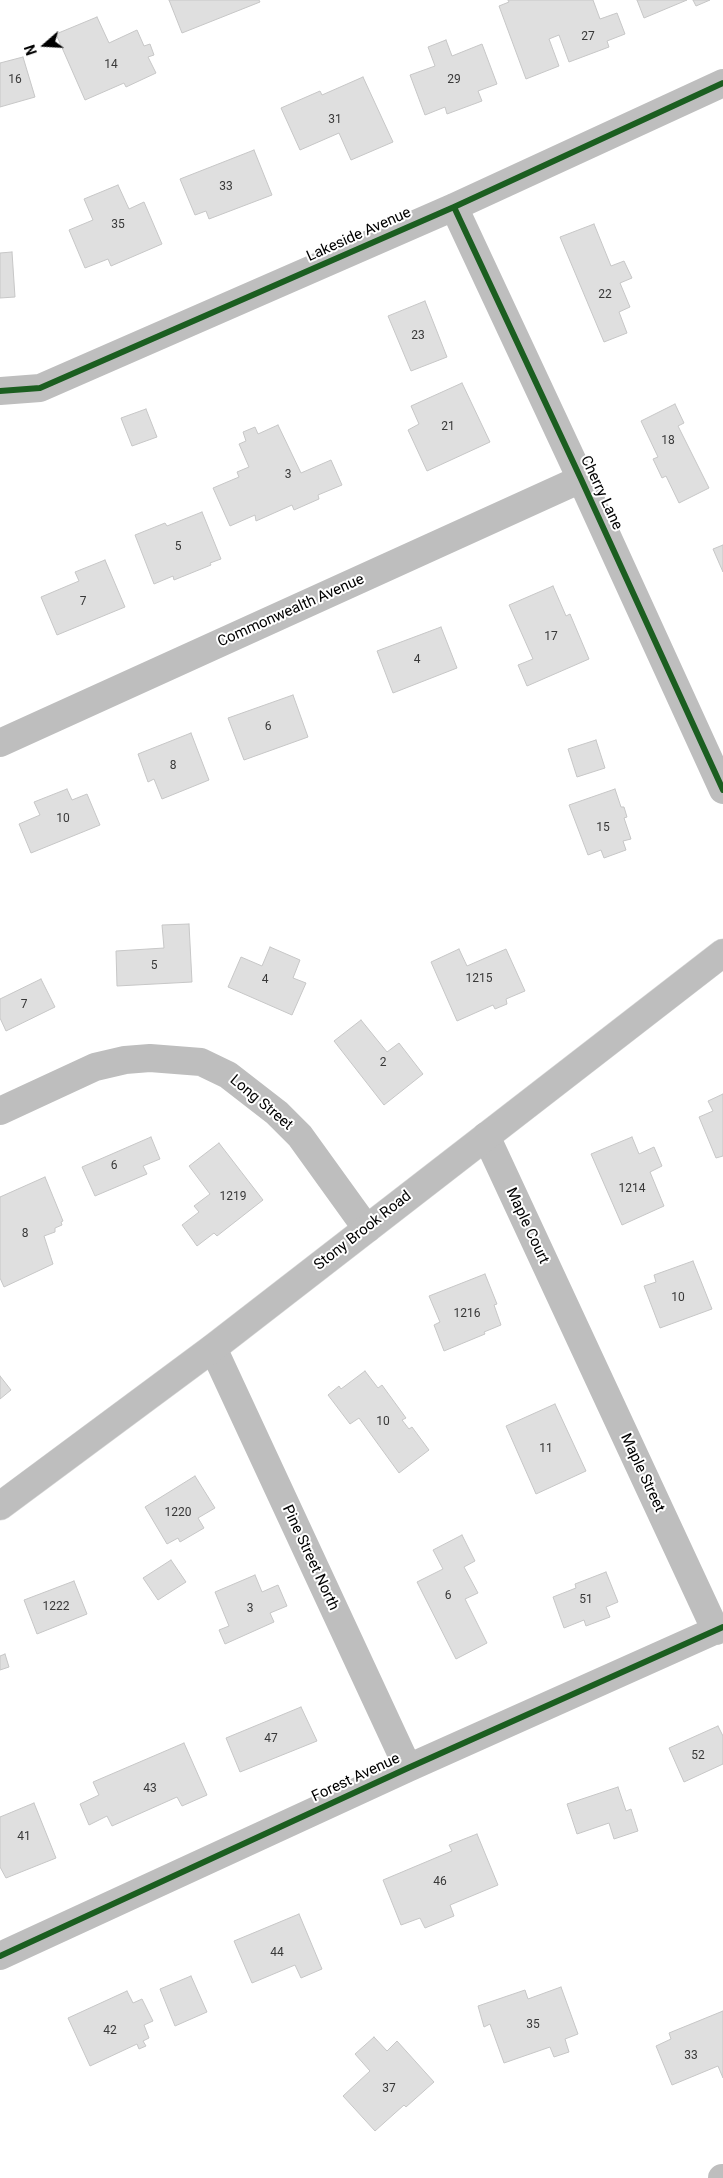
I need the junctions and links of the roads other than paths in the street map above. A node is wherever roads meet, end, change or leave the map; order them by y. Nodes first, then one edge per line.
1 (723, 83) edge
2 (454, 207) junction
3 (0, 391) edge
4 (582, 479) junction
5 (0, 743) edge
6 (723, 790) edge
7 (723, 953) edge
8 (0, 1111) edge
9 (486, 1136) junction
10 (366, 1229) junction
11 (568, 1315) joint
12 (213, 1348) junction
13 (0, 1506) edge
14 (719, 1629) edge
15 (408, 1768) junction
16 (0, 1956) edge

1 - 2 street, Lakeside Avenue
2 - 3 street, Lakeside Avenue
2 - 4 street, Cherry Lane
4 - 5 street, Commonwealth Avenue
4 - 6 street, Cherry Lane
7 - 9 street, Stony Brook Road
8 - 10 street, Long Street
9 - 10 street, Stony Brook Road
9 - 11 street, Maple Court
10 - 12 street, Stony Brook Road
11 - 14 street, Maple Street
12 - 13 street, Stony Brook Road
12 - 15 street, Pine Street North
14 - 15 street, Forest Avenue
15 - 16 street, Forest Avenue

